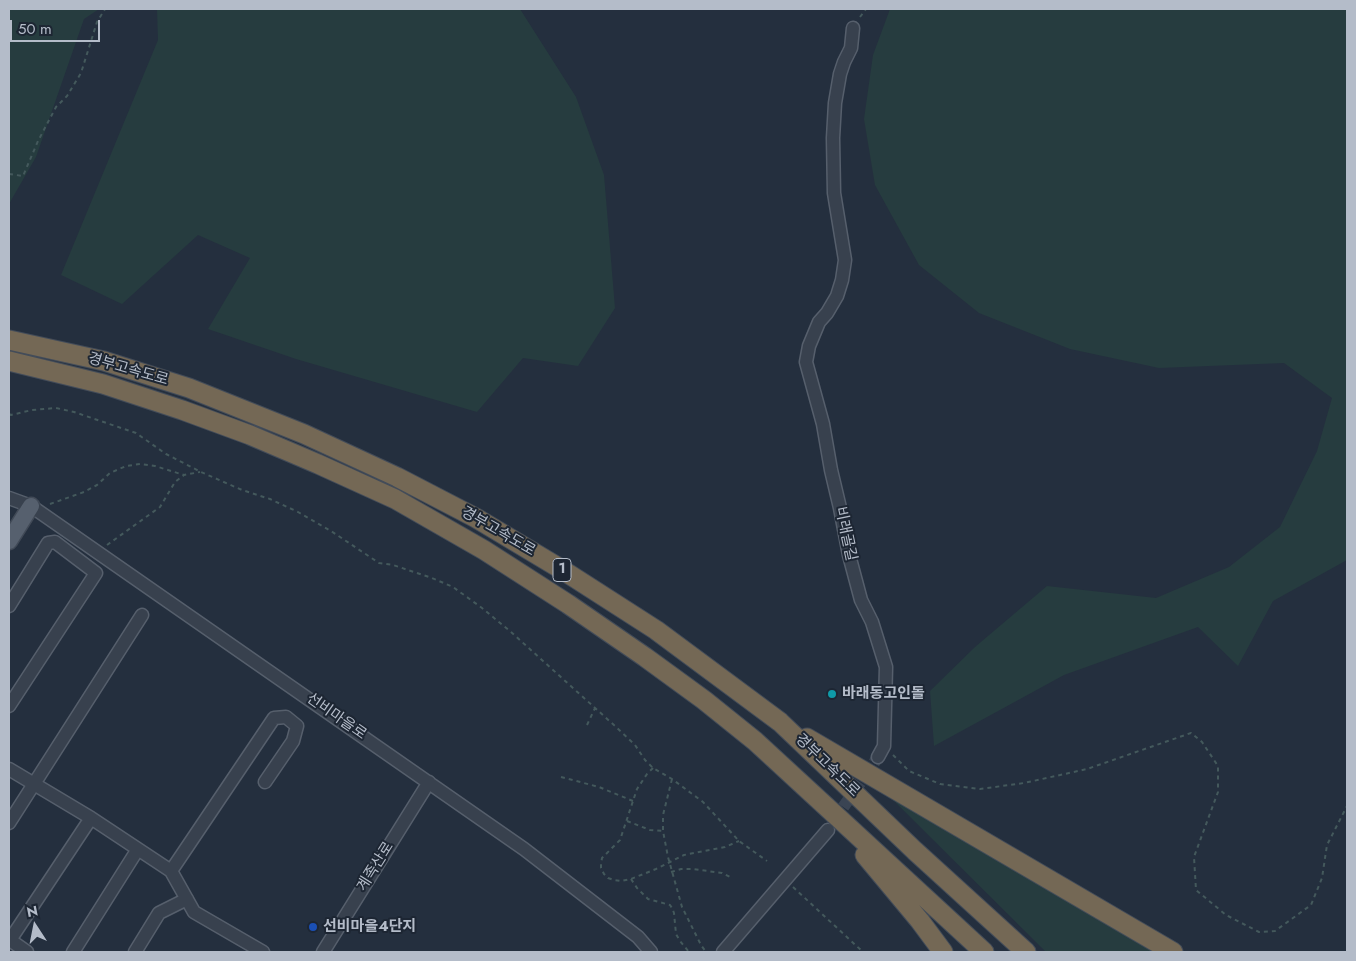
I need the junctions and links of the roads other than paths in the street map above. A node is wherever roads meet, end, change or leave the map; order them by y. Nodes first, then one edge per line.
1 (853, 28) dead end
2 (9, 340) edge
3 (9, 361) edge
4 (9, 498) edge
5 (38, 507) junction
6 (9, 541) edge
7 (9, 606) edge
8 (142, 615) dead end
9 (9, 706) edge
10 (780, 722) junction
11 (756, 741) junction
12 (881, 751) tunnel mouth
13 (9, 770) edge
14 (265, 782) dead end
15 (429, 782) junction
16 (33, 784) junction
17 (91, 818) junction
18 (9, 823) edge
19 (828, 830) tunnel mouth
20 (138, 848) junction
21 (171, 871) junction
22 (187, 899) junction
23 (27, 952) edge
24 (73, 952) edge
25 (135, 952) edge
26 (263, 952) edge
27 (322, 952) edge
28 (651, 952) edge
29 (723, 952) edge
30 (943, 952) edge
31 (984, 952) edge
32 (1026, 952) edge
33 (1173, 952) edge

1 - 12 street, 비래골길
2 - 10 highway, 경부고속도로 / 1
3 - 11 highway, 경부고속도로 / 1
4 - 5 street, 선비마을로
5 - 6 main road
5 - 15 street, 선비마을로
7 - 9 street
8 - 16 street
10 - 32 highway, 경부고속도로 / 1
10 - 33 highway
11 - 30 highway
11 - 31 highway, 경부고속도로 / 1
13 - 16 street
14 - 21 street
15 - 27 street, 계족산로
15 - 28 street, 선비마을로
16 - 17 street
16 - 18 street
17 - 20 street
17 - 23 street
19 - 29 street
20 - 21 street
20 - 24 street
21 - 22 street
22 - 25 street
22 - 26 street

